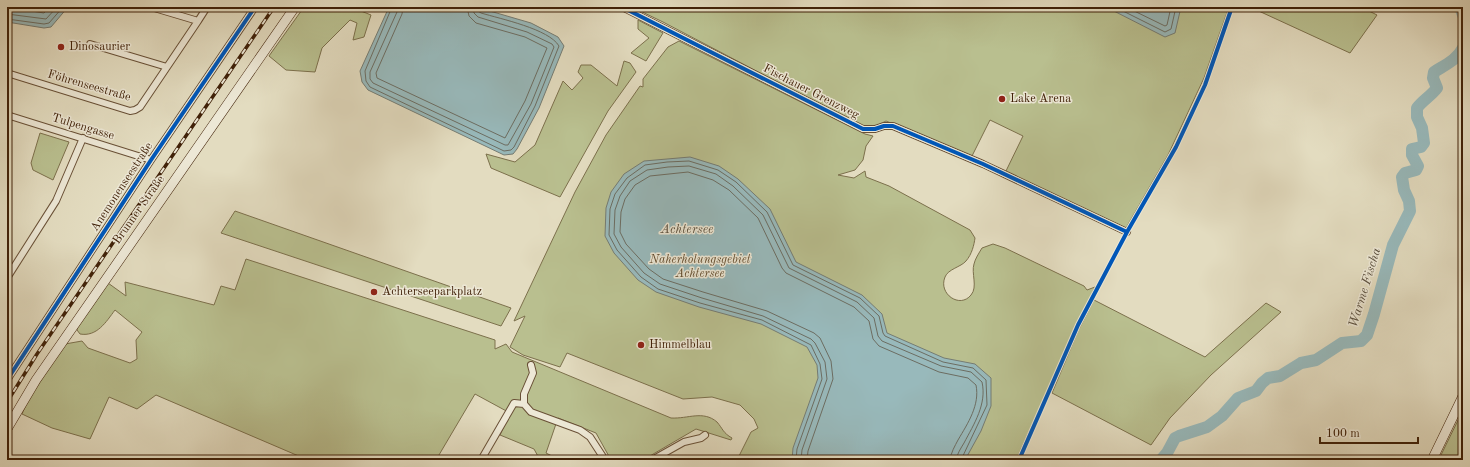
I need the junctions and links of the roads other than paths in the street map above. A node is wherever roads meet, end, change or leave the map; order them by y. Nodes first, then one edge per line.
1 (151, 7) edge
2 (207, 7) edge
3 (255, 7) edge
4 (295, 7) edge
5 (622, 7) edge
6 (198, 21) junction
7 (90, 44) dead end
8 (166, 67) junction
9 (7, 73) edge
10 (7, 115) edge
11 (82, 138) junction
12 (151, 160) junction
13 (1127, 232) dead end
14 (7, 278) edge
15 (532, 365) dead end
16 (7, 380) edge
17 (1463, 396) edge
18 (524, 404) junction
19 (7, 429) edge
20 (705, 435) dead end
21 (482, 460) edge
22 (605, 460) edge
23 (652, 460) edge
24 (1432, 460) edge

1 - 6 street
2 - 6 street, Föhrenseestraße
3 - 12 street, Anemonenseestraße
4 - 19 main road, Brunner Straße
5 - 13 street, Fischauer Grenzweg
6 - 8 street, Föhrenseestraße
7 - 8 street
8 - 9 street, Föhrenseestraße
10 - 11 street, Tulpengasse
11 - 12 street, Tulpengasse
11 - 14 street
12 - 16 street, Anemonenseestraße
15 - 18 street
17 - 24 main road
18 - 21 street
18 - 22 street
20 - 23 street

